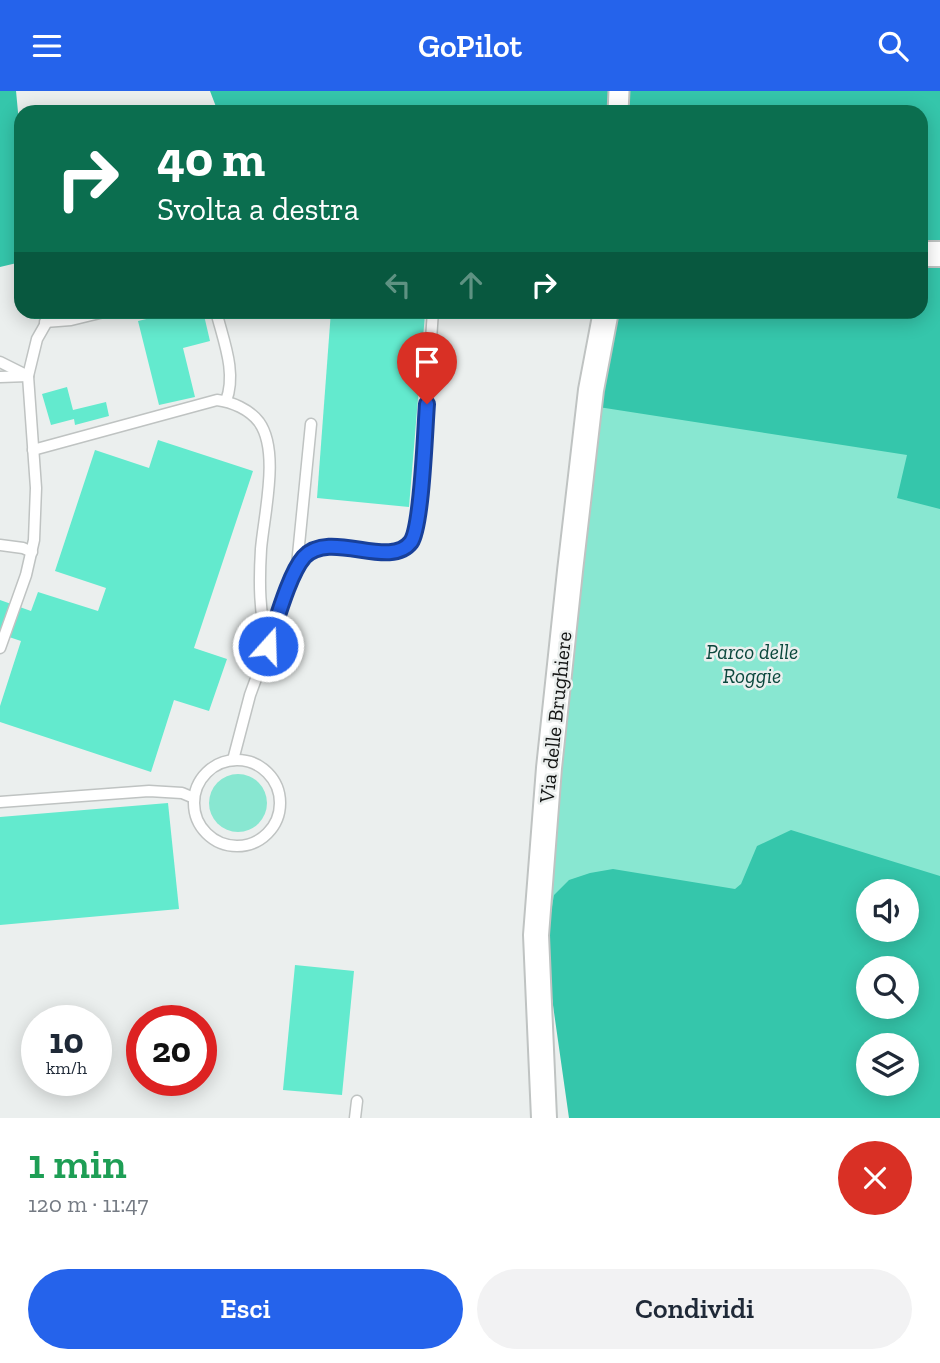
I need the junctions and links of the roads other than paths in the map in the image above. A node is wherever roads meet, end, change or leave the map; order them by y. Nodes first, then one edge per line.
1 (47, 319) edge
2 (75, 319) edge
3 (218, 319) edge
4 (432, 319) edge
5 (607, 319) edge
6 (45, 322) junction
7 (0, 362) edge
8 (28, 376) junction
9 (0, 377) edge
10 (226, 401) junction
11 (311, 424) dead end
12 (33, 450) junction
13 (0, 545) edge
14 (32, 552) junction
15 (296, 569) junction
16 (268, 646) junction
17 (0, 648) edge
18 (233, 760) junction
19 (194, 798) junction
20 (0, 802) edge
21 (357, 1101) dead end
22 (355, 1118) edge
23 (544, 1118) edge

1 - 6 lane
2 - 6 lane
3 - 10 lane
4 - 15 lane
5 - 23 street, Via delle Brughiere
6 - 8 lane
7 - 8 lane
8 - 9 lane
8 - 12 lane
10 - 12 lane
10 - 16 lane
11 - 15 lane
12 - 14 lane
13 - 14 lane
14 - 17 lane
15 - 16 lane
16 - 18 lane
18 - 19 lane
18 - 19 lane
19 - 20 lane
21 - 22 lane

